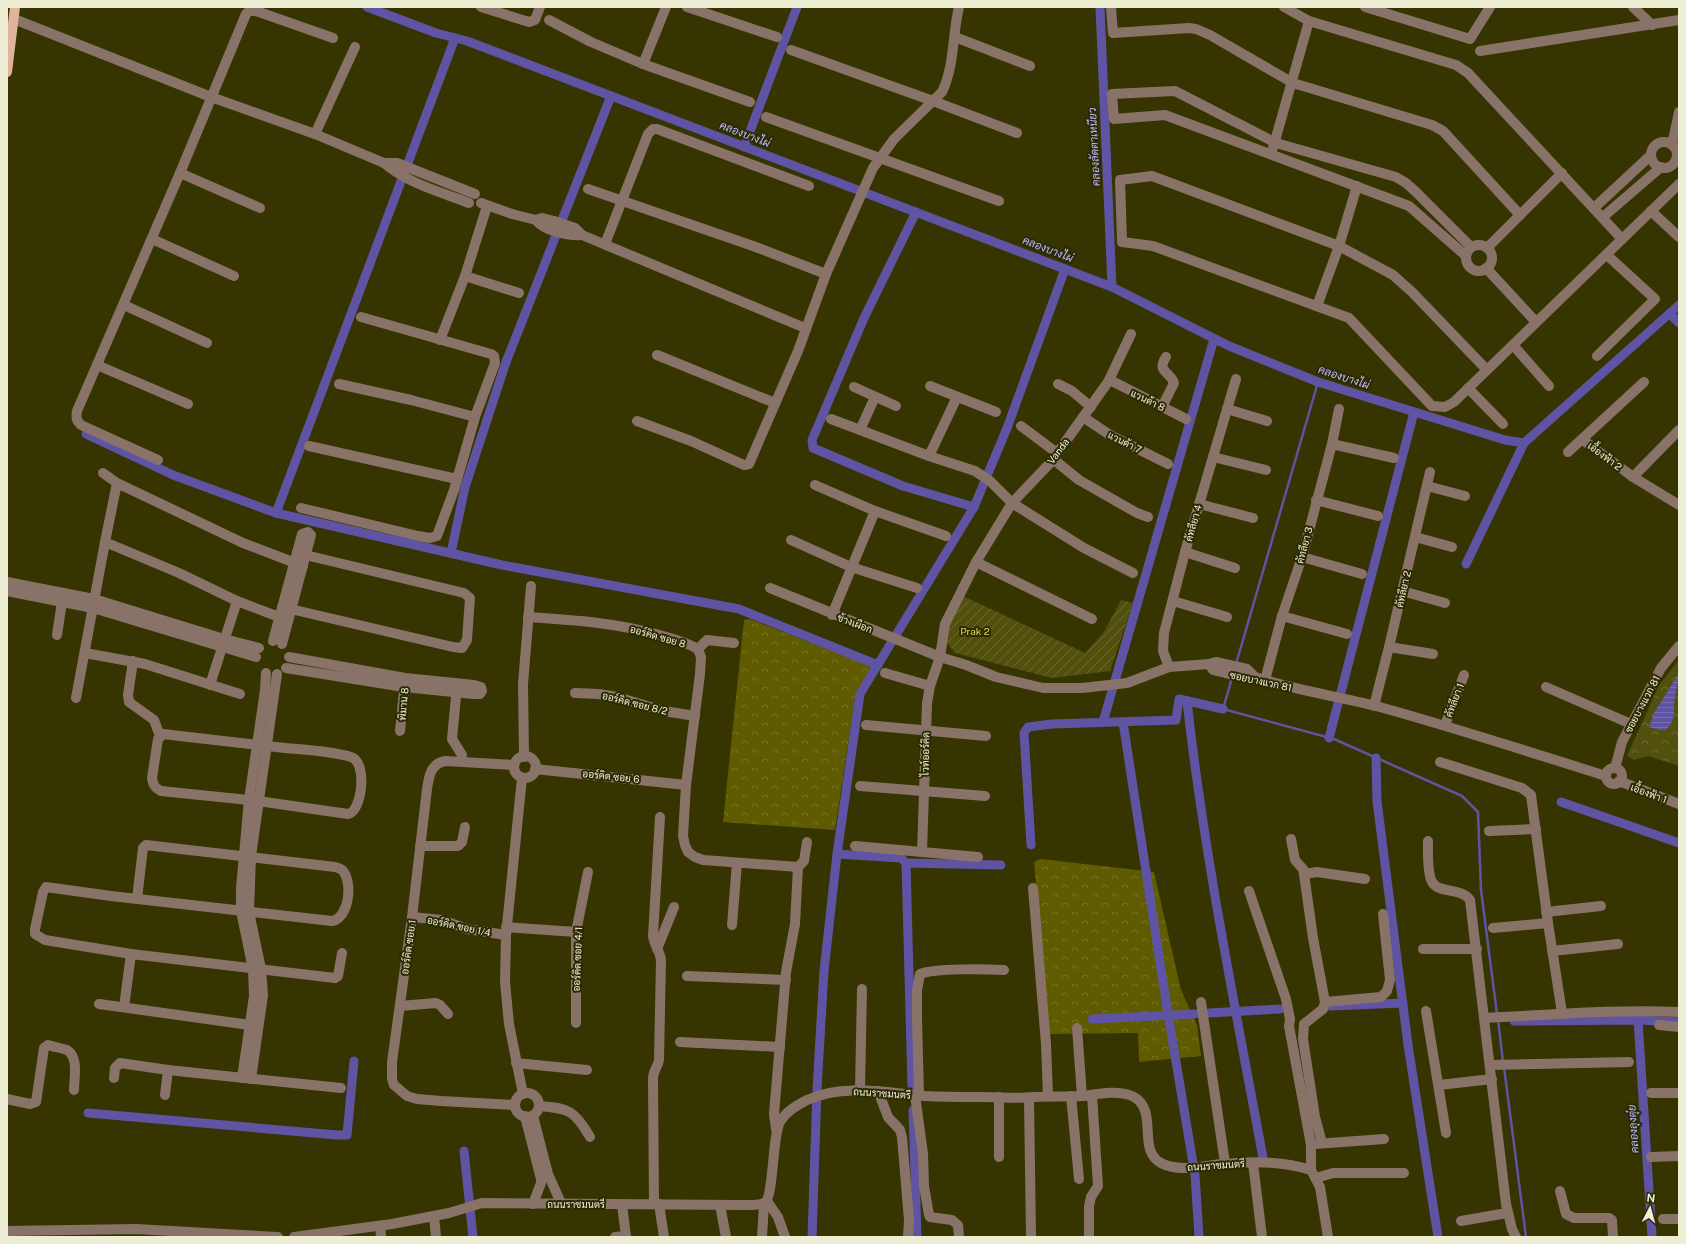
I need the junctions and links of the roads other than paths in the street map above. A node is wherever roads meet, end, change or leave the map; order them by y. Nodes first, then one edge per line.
1 (15, 7) edge
2 (481, 7) edge
3 (540, 7) edge
4 (666, 7) edge
5 (687, 7) edge
6 (959, 7) edge
7 (1111, 7) edge
8 (1284, 7) edge
9 (1365, 7) edge
10 (1490, 7) edge
11 (1633, 7) edge
12 (14, 20) junction
13 (549, 20) dead end
14 (1679, 20) edge
15 (1309, 21) junction
16 (1652, 25) junction
17 (777, 37) dead end
18 (955, 37) junction
19 (333, 38) dead end
20 (355, 47) dead end
21 (791, 50) dead end
22 (1480, 51) dead end
23 (643, 64) junction
24 (1030, 66) dead end
25 (7, 72) edge
26 (1292, 82) junction
27 (211, 97) junction
28 (933, 101) junction
29 (750, 102) dead end
30 (1679, 112) edge
31 (766, 117) dead end
32 (1017, 133) dead end
33 (315, 134) junction
34 (1274, 142) junction
35 (1672, 145) junction
36 (1270, 155) junction
37 (1651, 155) junction
38 (880, 158) junction
39 (1661, 167) junction
40 (180, 173) junction
41 (1562, 173) junction
42 (412, 175) junction
43 (432, 177) junction
44 (1679, 184) edge
45 (809, 186) dead end
46 (1356, 186) junction
47 (427, 187) junction
48 (588, 189) dead end
49 (475, 194) junction
50 (622, 201) junction
51 (999, 201) dead end
52 (469, 203) junction
53 (484, 205) junction
54 (260, 208) dead end
55 (1594, 208) junction
56 (1651, 211) junction
57 (1520, 215) junction
58 (1603, 217) junction
59 (1679, 237) edge
60 (152, 238) junction
61 (1622, 239) junction
62 (605, 244) junction
63 (1339, 246) junction
64 (1487, 248) junction
65 (1469, 252) junction
66 (1606, 254) junction
67 (1486, 268) junction
68 (826, 274) junction
69 (234, 276) dead end
70 (465, 276) junction
71 (519, 293) dead end
72 (124, 305) junction
73 (1317, 306) junction
74 (361, 317) dead end
75 (1536, 322) junction
76 (806, 328) junction
77 (1131, 334) dead end
78 (440, 340) junction
79 (207, 343) dead end
80 (1513, 345) junction
81 (657, 355) dead end
82 (1597, 356) dead end
83 (1166, 357) dead end
84 (97, 365) junction
85 (1487, 370) junction
86 (1236, 379) dead end
87 (1110, 380) junction
88 (1644, 382) dead end
89 (339, 384) dead end
90 (1058, 384) dead end
91 (930, 386) dead end
92 (1549, 386) dead end
93 (854, 388) dead end
94 (1468, 388) junction
95 (875, 397) junction
96 (957, 397) junction
97 (775, 403) junction
98 (188, 404) dead end
99 (896, 406) dead end
100 (1091, 407) junction
101 (1162, 407) junction
102 (1227, 409) junction
103 (1339, 409) dead end
104 (996, 412) dead end
105 (475, 417) junction
106 (1083, 417) junction
107 (831, 419) dead end
108 (1186, 419) dead end
109 (637, 421) dead end
110 (1267, 421) dead end
111 (1503, 424) dead end
112 (1021, 426) dead end
113 (860, 430) junction
114 (1679, 430) edge
115 (1583, 440) junction
116 (1332, 444) junction
117 (309, 446) dead end
118 (1568, 452) dead end
119 (929, 456) junction
120 (1055, 456) junction
121 (1213, 457) junction
122 (1394, 458) dead end
123 (158, 460) dead end
124 (1168, 464) dead end
125 (1266, 470) dead end
126 (1430, 472) dead end
127 (103, 473) dead end
128 (1633, 477) junction
129 (457, 479) junction
130 (117, 483) junction
131 (815, 485) dead end
132 (1427, 486) junction
133 (1466, 496) dead end
134 (1316, 500) junction
135 (1012, 503) junction
136 (1199, 504) junction
137 (1679, 505) edge
138 (301, 508) dead end
139 (875, 511) junction
140 (1378, 516) dead end
141 (1148, 517) dead end
142 (1253, 518) dead end
143 (946, 536) dead end
144 (1415, 537) junction
145 (791, 540) dead end
146 (105, 542) junction
147 (1452, 547) dead end
148 (1185, 552) junction
149 (1302, 557) junction
150 (300, 559) junction
151 (976, 562) junction
152 (852, 566) junction
153 (1235, 568) dead end
154 (1133, 574) dead end
155 (1362, 574) dead end
156 (7, 582) edge
157 (531, 586) dead end
158 (770, 588) dead end
159 (917, 588) dead end
160 (7, 591) edge
161 (1402, 591) junction
162 (237, 601) junction
163 (1173, 601) junction
164 (62, 602) junction
165 (1445, 603) dead end
166 (94, 604) junction
167 (287, 608) junction
168 (832, 614) junction
169 (1282, 616) junction
170 (528, 617) junction
171 (1227, 617) dead end
172 (279, 618) junction
173 (1092, 619) dead end
174 (1347, 634) dead end
175 (57, 635) dead end
176 (277, 642) junction
177 (223, 643) junction
178 (734, 643) dead end
179 (1389, 646) junction
180 (1679, 646) edge
181 (698, 649) junction
182 (258, 652) junction
183 (85, 653) junction
184 (1433, 654) dead end
185 (940, 657) junction
186 (289, 658) junction
187 (133, 661) junction
188 (1169, 667) junction
189 (286, 668) junction
190 (271, 673) junction
191 (885, 674) dead end
192 (1464, 675) dead end
193 (1253, 676) junction
194 (405, 682) junction
195 (210, 685) junction
196 (930, 686) junction
197 (1546, 687) dead end
198 (240, 694) dead end
199 (575, 694) dead end
200 (76, 698) dead end
201 (1374, 706) junction
202 (695, 716) junction
203 (1631, 724) junction
204 (866, 725) dead end
205 (1445, 725) junction
206 (926, 730) junction
207 (400, 731) dead end
208 (160, 736) junction
209 (986, 736) dead end
210 (262, 745) junction
211 (462, 755) dead end
212 (524, 757) junction
213 (1440, 762) dead end
214 (514, 765) junction
215 (1615, 768) junction
216 (535, 769) junction
217 (1606, 776) junction
218 (522, 778) junction
219 (1619, 782) junction
220 (686, 785) junction
221 (860, 786) dead end
222 (924, 792) junction
223 (985, 796) dead end
224 (253, 800) junction
225 (1679, 804) edge
226 (660, 817) dead end
227 (464, 827) dead end
228 (1536, 829) junction
229 (1489, 831) dead end
230 (1291, 839) dead end
231 (1428, 841) dead end
232 (807, 842) dead end
233 (420, 846) junction
234 (855, 846) dead end
235 (922, 852) junction
236 (247, 856) junction
237 (978, 857) dead end
238 (737, 863) junction
239 (798, 868) junction
240 (588, 872) dead end
241 (1304, 874) junction
242 (1365, 880) dead end
243 (1033, 888) dead end
244 (1249, 891) dead end
245 (137, 899) junction
246 (1601, 906) dead end
247 (674, 907) dead end
248 (245, 912) junction
249 (1546, 912) junction
250 (1383, 914) dead end
251 (412, 917) junction
252 (1548, 923) junction
253 (732, 925) dead end
254 (1493, 928) dead end
255 (506, 931) junction
256 (576, 932) junction
257 (1618, 944) dead end
258 (657, 949) junction
259 (1423, 949) dead end
260 (1477, 949) junction
261 (1552, 951) junction
262 (342, 953) dead end
263 (131, 954) junction
264 (257, 969) junction
265 (1004, 970) dead end
266 (687, 976) dead end
267 (786, 980) junction
268 (862, 989) dead end
269 (1201, 1002) dead end
270 (1325, 1002) junction
271 (99, 1004) dead end
272 (400, 1006) junction
273 (124, 1007) junction
274 (1426, 1011) dead end
275 (1679, 1012) edge
276 (1562, 1013) junction
277 (448, 1014) dead end
278 (1487, 1018) junction
279 (576, 1022) dead end
280 (1658, 1025) dead end
281 (255, 1026) junction
282 (1679, 1027) edge
283 (1077, 1028) dead end
284 (1303, 1039) junction
285 (1292, 1040) junction
286 (680, 1042) dead end
287 (780, 1047) junction
288 (1629, 1062) dead end
289 (516, 1063) junction
290 (1493, 1065) junction
291 (168, 1070) junction
292 (587, 1070) dead end
293 (114, 1078) dead end
294 (247, 1078) junction
295 (1492, 1079) junction
296 (1439, 1084) junction
297 (341, 1088) dead end
298 (74, 1090) dead end
299 (860, 1090) junction
300 (878, 1091) junction
301 (1651, 1093) dead end
302 (1679, 1093) edge
303 (523, 1094) junction
304 (165, 1095) dead end
305 (917, 1095) junction
306 (1087, 1095) junction
307 (1048, 1096) junction
308 (1070, 1096) junction
309 (999, 1098) junction
310 (1029, 1098) junction
311 (7, 1099) edge
312 (515, 1105) junction
313 (539, 1106) junction
314 (529, 1116) junction
315 (776, 1129) junction
316 (1446, 1134) dead end
317 (590, 1137) dead end
318 (1384, 1139) dead end
319 (1316, 1144) junction
320 (1679, 1156) edge
321 (998, 1157) dead end
322 (1651, 1157) dead end
323 (1225, 1163) junction
324 (1253, 1163) junction
325 (1404, 1173) dead end
326 (1313, 1174) junction
327 (1079, 1179) dead end
328 (546, 1184) junction
329 (1560, 1191) dead end
330 (766, 1202) junction
331 (561, 1203) junction
332 (533, 1204) junction
333 (622, 1204) junction
334 (656, 1204) junction
335 (720, 1205) junction
336 (1507, 1214) junction
337 (434, 1216) junction
338 (1663, 1219) dead end
339 (1679, 1219) edge
340 (1461, 1221) dead end
341 (380, 1226) junction
342 (7, 1231) edge
343 (136, 1233) edge
344 (43, 1234) edge
345 (353, 1234) edge
346 (249, 1236) edge
347 (626, 1236) edge
348 (278, 1237) edge
349 (294, 1237) edge
350 (381, 1237) edge
351 (436, 1237) edge
352 (615, 1237) edge
353 (664, 1237) edge
354 (726, 1237) edge
355 (762, 1237) edge
356 (785, 1237) edge
357 (908, 1237) edge
358 (959, 1237) edge
359 (1031, 1237) edge
360 (1089, 1237) edge
361 (1262, 1237) edge
362 (1328, 1237) edge
363 (1516, 1237) edge
364 (1613, 1237) edge

1 - 12 main road
2 - 3 street
4 - 23 street
5 - 17 street
6 - 18 street
7 - 26 street
8 - 15 street
9 - 10 street
11 - 16 street
12 - 25 main road
12 - 27 street
13 - 23 street
14 - 16 street
15 - 26 street
15 - 41 street
16 - 22 street
18 - 24 street
18 - 28 street
19 - 27 street
20 - 33 street
21 - 28 street
23 - 29 street
26 - 34 street
26 - 57 street
27 - 33 street
27 - 40 street
28 - 32 street
28 - 38 street
30 - 35 street
31 - 38 street
33 - 42 street
34 - 36 street
34 - 36 street
34 - 65 street
35 - 37 street
35 - 39 street
36 - 46 street
37 - 39 street
37 - 55 street
38 - 51 street
38 - 68 street
39 - 58 street
40 - 54 street
40 - 60 street
41 - 55 street
41 - 57 street
42 - 43 street
42 - 47 street
43 - 47 street
43 - 49 street
44 - 56 street
45 - 50 street
46 - 63 street
46 - 65 street
47 - 52 street
48 - 50 street
49 - 52 street
49 - 53 street
50 - 62 street
50 - 68 street
52 - 53 street
53 - 62 street
53 - 70 street
55 - 58 street
56 - 59 street
56 - 61 street
57 - 64 street
58 - 61 street
60 - 69 street
60 - 72 street
61 - 66 street
62 - 76 street
63 - 73 street
63 - 73 street
63 - 85 street
64 - 65 street
64 - 67 street
65 - 67 street
66 - 75 street
66 - 82 street
67 - 75 street
68 - 76 street
70 - 71 street
70 - 78 street
72 - 79 street
72 - 84 street
73 - 94 street
74 - 78 street
75 - 80 street
76 - 97 street
77 - 87 street, Vanda
78 - 105 street
80 - 85 street
80 - 92 street
81 - 97 street
83 - 101 street
84 - 98 street
84 - 123 street
85 - 94 street
86 - 102 street, คัทลียา 4
87 - 100 street, Vanda
87 - 101 street, แวนด้า 8
88 - 115 street, เอื้องฟ้า 2
89 - 105 street
90 - 100 street
91 - 96 street
93 - 95 street
94 - 111 street
95 - 99 street
95 - 113 street
96 - 104 street
96 - 119 street
97 - 109 street
100 - 106 street, Vanda
101 - 108 street, แวนด้า 8
102 - 110 street
102 - 121 street, คัทลียา 4
103 - 116 street, คัทลียา 3
105 - 129 street
106 - 120 street, Vanda
106 - 124 street, แวนด้า 7
107 - 113 street
112 - 120 street
113 - 119 street
114 - 128 street
115 - 118 street
115 - 128 street, เอื้องฟ้า 2
116 - 122 street
116 - 134 street, คัทลียา 3
117 - 129 street
119 - 135 street
120 - 135 street, Vanda
120 - 141 street
121 - 125 street
121 - 136 street, คัทลียา 4
126 - 132 street, คัทลียา 2
127 - 130 street
128 - 137 street, เอื้องฟ้า 2
129 - 138 street
130 - 146 street
130 - 150 street
131 - 139 street
132 - 133 street
132 - 144 street, คัทลียา 2
134 - 140 street
134 - 149 street, คัทลียา 3
135 - 151 street, Vanda
135 - 154 street
136 - 142 street
136 - 148 street, คัทลียา 4
139 - 143 street
139 - 152 street
144 - 147 street
144 - 161 street, คัทลียา 2
145 - 152 street
146 - 162 street
146 - 166 street
148 - 153 street
148 - 163 street, คัทลียา 4
149 - 155 street
149 - 169 street, คัทลียา 3
150 - 167 street
150 - 167 street
151 - 173 street
151 - 185 street, Vanda
152 - 159 street
152 - 168 street
156 - 166 street
157 - 170 street
158 - 168 street, ช้างเผือก
160 - 164 street
161 - 165 street
161 - 179 street, คัทลียา 2
162 - 172 street
162 - 177 street
163 - 171 street
163 - 188 street, คัทลียา 4
164 - 166 street
164 - 175 street
166 - 177 street
166 - 183 street
167 - 172 street
167 - 176 street
168 - 185 street, ช้างเผือก
169 - 174 street
169 - 193 street, คัทลียา 3
170 - 181 street, ออร์คิด ซอย 8
170 - 212 street
172 - 176 street
176 - 182 street
176 - 186 street
177 - 182 street
177 - 195 street
178 - 181 street
179 - 184 street
179 - 201 street, คัทลียา 2
180 - 203 street, ซอยบางแวก 81
181 - 202 street, ออร์คิด ซอย 8
182 - 190 street
183 - 187 street
183 - 200 street
185 - 188 street, ซอยบางแวก 81
185 - 196 street, ไวท์ออร์คิด
186 - 189 street
186 - 194 street
187 - 195 street
187 - 208 street
188 - 193 street, ซอยบางแวก 81
189 - 190 street
189 - 194 street
190 - 210 street
191 - 196 street
192 - 205 street, คัทลียา 1
193 - 201 street, ซอยบางแวก 81
194 - 207 street, พิมาน 8
194 - 211 street
195 - 198 street
196 - 206 street, ไวท์ออร์คิด
197 - 203 street
199 - 202 street, ออร์คิด ซอย 8/2
201 - 205 street, ซอยบางแวก 81
202 - 220 street, ออร์คิด ซอย 8
203 - 215 street, ซอยบางแวก 81
204 - 206 street
205 - 217 street, ซอยบางแวก 81
206 - 209 street
206 - 222 street, ไวท์ออร์คิด
208 - 210 street
208 - 224 street
210 - 224 street
210 - 224 street
212 - 214 street
212 - 216 street
213 - 228 street
214 - 218 street
214 - 233 street, ออร์คิด ซอย 1
215 - 217 street
215 - 219 street
216 - 218 street
216 - 220 street, ออร์คิด ซอย 6
217 - 219 street
218 - 255 street
219 - 225 street, เอื้องฟ้า 1
220 - 238 street, ออร์คิด ซอย 8
221 - 222 street
222 - 223 street
222 - 235 street, ไวท์ออร์คิด
224 - 236 street
226 - 258 street
227 - 233 street
228 - 229 street
228 - 249 street
230 - 241 street
231 - 260 street
232 - 239 street
233 - 251 street, ออร์คิด ซอย 1
234 - 235 street
235 - 237 street
236 - 245 street
236 - 248 street
236 - 248 street
238 - 239 street, ออร์คิด ซอย 8
238 - 253 street
239 - 267 street
240 - 256 street, ออร์คิด ซอย 4/1
241 - 242 street
241 - 270 street
243 - 307 street
244 - 285 street
245 - 248 street
245 - 263 street
246 - 249 street
247 - 258 street
248 - 264 street
249 - 252 street
250 - 270 street
251 - 255 street, ออร์คิด ซอย 1/4
251 - 272 street, ออร์คิด ซอย 1
252 - 254 street
252 - 261 street
255 - 256 street, ออร์คิด ซอย 1/4
255 - 289 street
256 - 279 street, ออร์คิด ซอย 4/1
257 - 261 street
258 - 334 street
259 - 260 street
260 - 278 street
261 - 276 street
262 - 264 street
263 - 264 street
263 - 273 street
264 - 281 street
265 - 305 street
266 - 267 street
267 - 287 street
268 - 299 street
269 - 323 street
270 - 284 street
271 - 273 street
272 - 277 street
272 - 312 street, ออร์คิด ซอย 1
273 - 281 street
274 - 296 street
275 - 276 street
276 - 278 street
278 - 290 street
280 - 282 street
281 - 294 street
283 - 306 street
284 - 285 street
284 - 319 street
285 - 319 street
286 - 287 street
287 - 315 street
288 - 290 street
289 - 292 street
289 - 303 street
290 - 295 street
291 - 293 street
291 - 294 street
291 - 304 street
294 - 297 street
295 - 296 street
295 - 336 street
296 - 316 street
298 - 311 street
299 - 300 street, ถนนราชมนตรี
299 - 315 street, ถนนราชมนตรี
300 - 305 street, ถนนราชมนตรี
300 - 357 street
301 - 302 street
303 - 312 street
303 - 313 street
305 - 309 street, ถนนราชมนตรี
305 - 358 street
306 - 308 street, ถนนราชมนตรี
306 - 323 street, ถนนราชมนตรี
306 - 360 street
307 - 308 street, ถนนราชมนตรี
307 - 310 street, ถนนราชมนตรี
308 - 327 street
309 - 310 street, ถนนราชมนตรี
309 - 321 street
310 - 359 street
312 - 314 street
313 - 314 street
313 - 317 street
314 - 328 street
315 - 330 street
318 - 319 street
319 - 326 street
320 - 322 street
323 - 324 street, ถนนราชมนตรี
324 - 326 street, ถนนราชมนตรี
324 - 361 street
325 - 326 street
326 - 362 street
328 - 331 street
328 - 332 street
329 - 364 street
330 - 335 street, ถนนราชมนตรี
330 - 355 street
330 - 356 street
331 - 332 street, ถนนราชมนตรี
331 - 333 street, ถนนราชมนตรี
332 - 337 street, ถนนราชมนตรี
333 - 334 street, ถนนราชมนตรี
333 - 347 street
334 - 335 street, ถนนราชมนตรี
334 - 353 street
335 - 354 street
336 - 340 street
336 - 363 street
337 - 341 street, ถนนราชมนตรี
337 - 351 street
338 - 339 street
341 - 345 street, ถนนราชมนตรี
341 - 350 street
342 - 344 street
343 - 344 street
343 - 346 street
345 - 349 street, ถนนราชมนตรี
346 - 348 street
347 - 352 street

